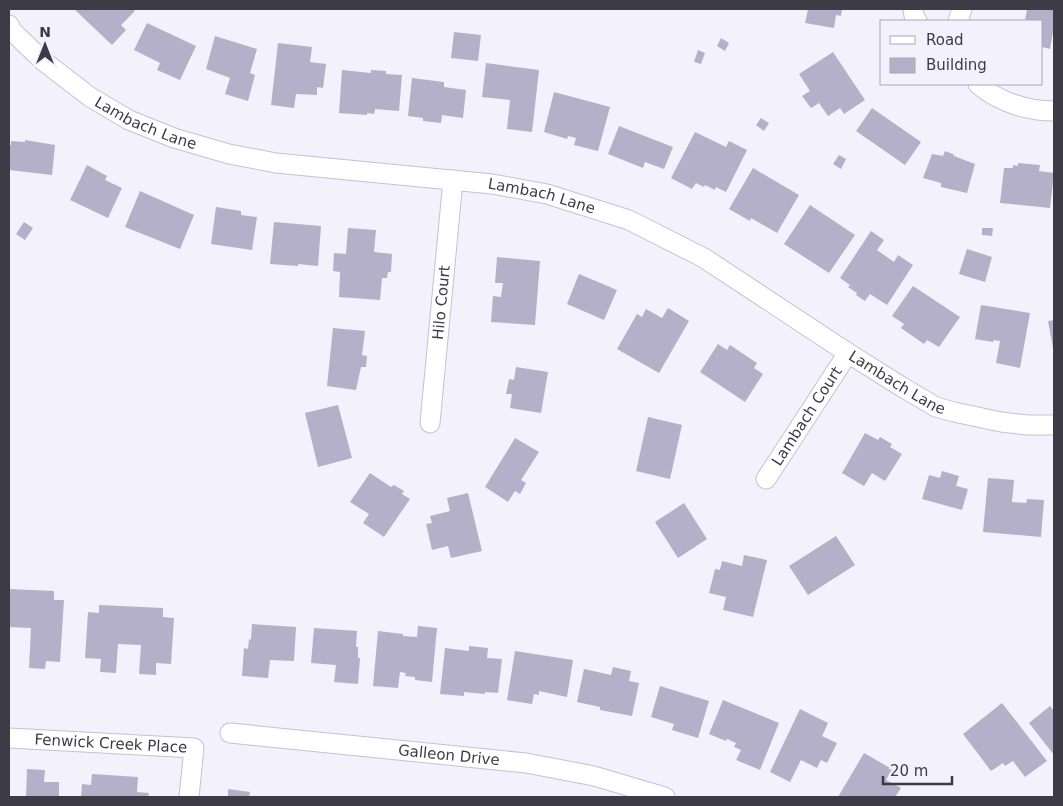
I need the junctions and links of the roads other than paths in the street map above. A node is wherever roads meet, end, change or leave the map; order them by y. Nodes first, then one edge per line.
1 (10, 30) edge
2 (979, 85) edge
3 (1054, 111) edge
4 (453, 180) junction
5 (848, 353) junction
6 (430, 423) dead end
7 (1054, 425) edge
8 (766, 479) dead end
9 (230, 733) dead end
10 (9, 738) edge
11 (189, 797) edge
12 (665, 797) edge

1 - 4 street, Lambach Lane
2 - 3 street
4 - 5 street, Lambach Lane
4 - 6 street, Hilo Court
5 - 7 street, Lambach Lane
5 - 8 street, Lambach Court
9 - 12 street, Galleon Drive
10 - 11 street, Fenwick Creek Place

